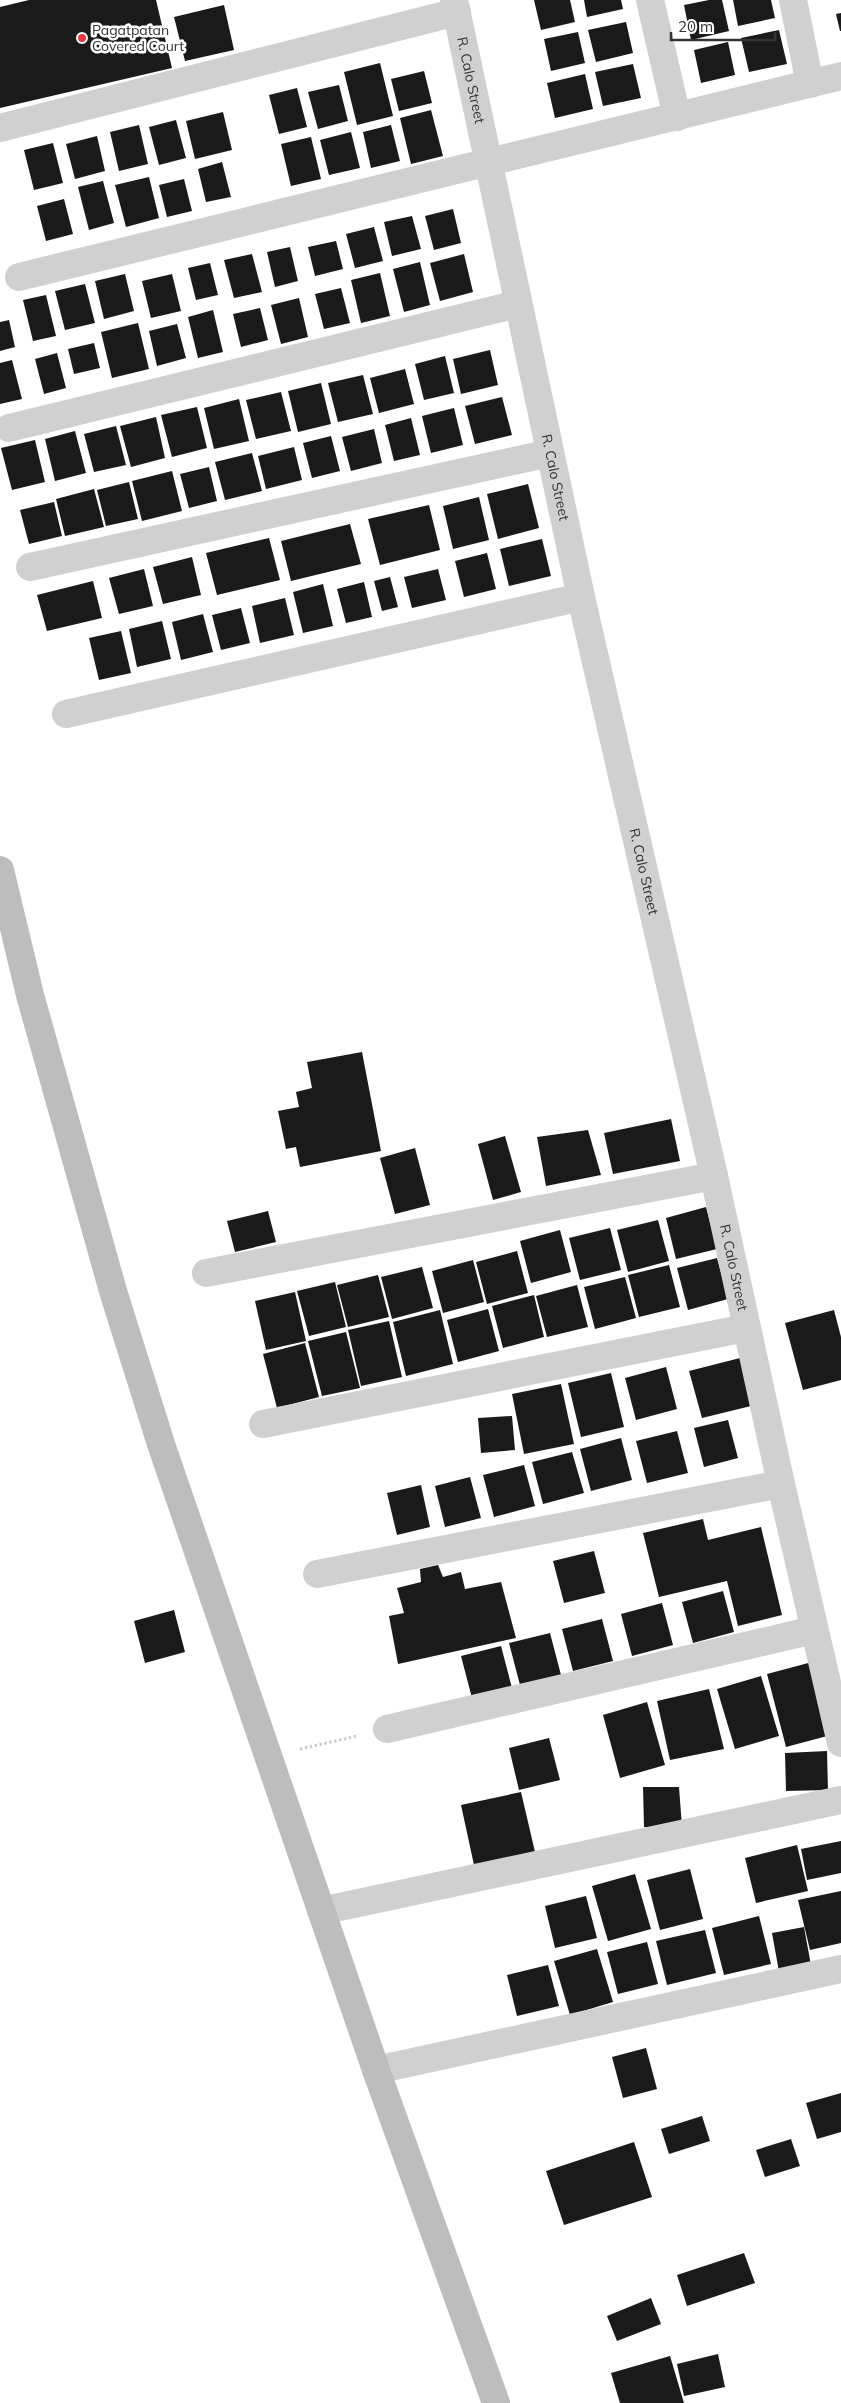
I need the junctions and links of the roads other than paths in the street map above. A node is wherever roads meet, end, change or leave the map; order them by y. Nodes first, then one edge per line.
1 (650, 0) edge
2 (793, 0) edge
3 (456, 6) edge
4 (841, 76) edge
5 (810, 84) junction
6 (676, 117) junction
7 (0, 128) edge
8 (489, 163) junction
9 (19, 277) dead end
10 (518, 304) junction
11 (9, 428) dead end
12 (550, 453) junction
13 (30, 567) dead end
14 (581, 597) junction
15 (66, 714) dead end
16 (0, 870) edge
17 (714, 1176) junction
18 (206, 1273) dead end
19 (746, 1328) junction
20 (263, 1424) dead end
21 (781, 1484) junction
22 (317, 1574) dead end
23 (814, 1630) junction
24 (387, 1729) road end
25 (841, 1743) edge
26 (841, 1800) edge
27 (321, 1911) junction
28 (841, 1969) edge
29 (376, 2070) junction
30 (496, 2403) edge

1 - 6 street
2 - 5 street
3 - 7 street
3 - 8 street, R. Calo Street
4 - 5 street
5 - 6 street
6 - 8 street
8 - 9 street
8 - 10 street, R. Calo Street
10 - 11 street
10 - 12 street, R. Calo Street
12 - 13 street
12 - 14 street, R. Calo Street
14 - 15 street
14 - 17 street, R. Calo Street
16 - 27 main road
17 - 18 street
17 - 19 street, R. Calo Street
19 - 20 street
19 - 21 street, R. Calo Street
21 - 22 street
21 - 23 street, R. Calo Street
23 - 24 street
23 - 25 street, R. Calo Street
26 - 27 street
27 - 29 main road
28 - 29 street
29 - 30 main road

